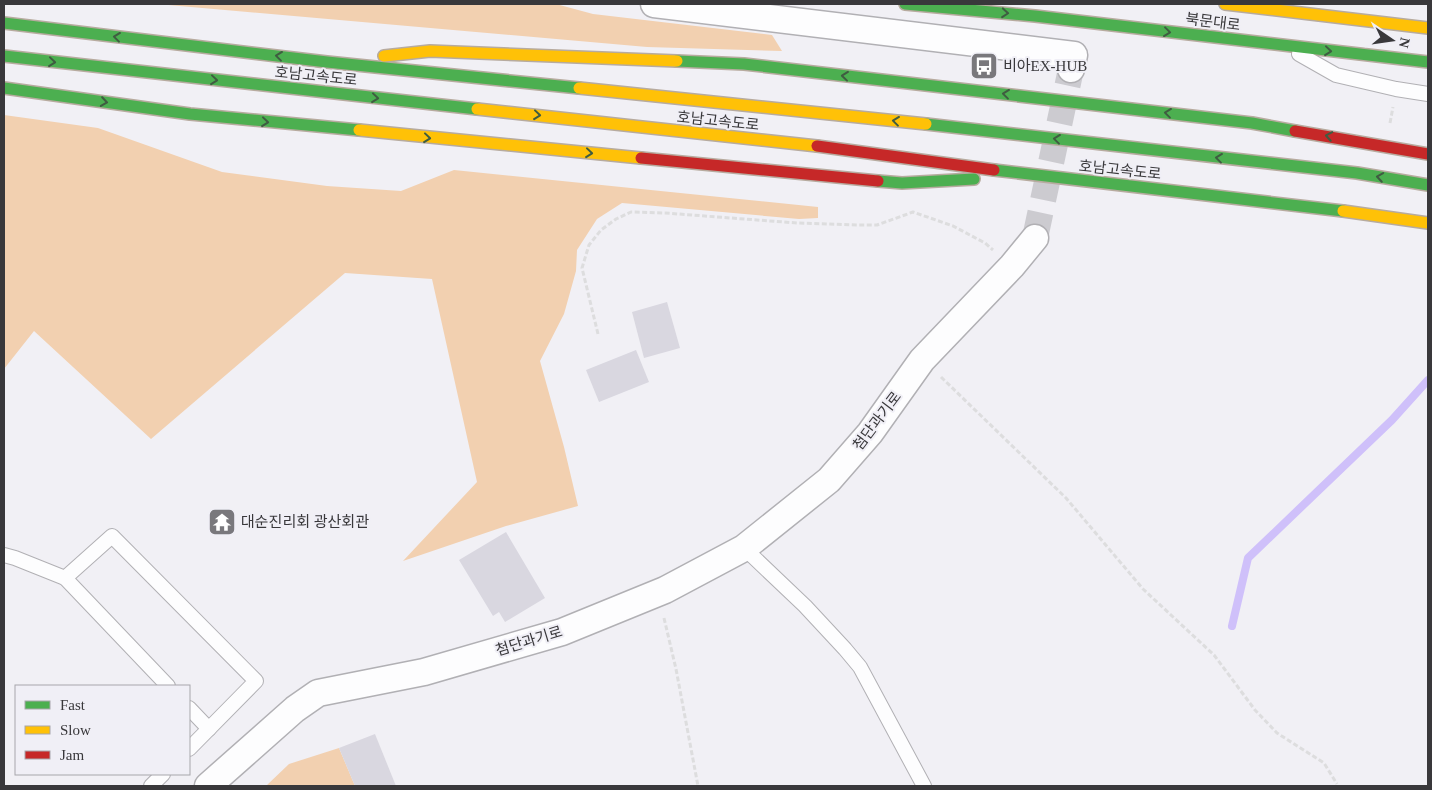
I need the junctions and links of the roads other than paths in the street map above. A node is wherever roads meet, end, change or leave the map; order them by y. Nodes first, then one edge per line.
1 (654, 4) edge
2 (905, 4) edge
3 (1225, 4) edge
4 (4, 23) edge
5 (1428, 28) edge
6 (1284, 46) junction
7 (4, 56) edge
8 (327, 62) junction
9 (1428, 62) edge
10 (1071, 69) tunnel mouth
11 (4, 88) edge
12 (1428, 94) edge
13 (1428, 154) edge
14 (1036, 176) junction
15 (1428, 185) edge
16 (1428, 224) edge
17 (1035, 238) tunnel mouth
18 (744, 548) junction
19 (4, 555) edge
20 (66, 578) junction
21 (167, 685) edge
22 (190, 709) edge
23 (209, 729) junction
24 (190, 748) edge
25 (163, 775) edge
26 (151, 786) edge
27 (208, 786) edge
28 (924, 786) edge

1 - 10 street
2 -> 6 main road, 북문대로
3 - 5 main road, 북문대로
8 -> 4 main road, 호남고속도로
6 -> 9 main road, 북문대로
6 - 12 lane
7 -> 14 main road, 호남고속도로
13 -> 8 main road
15 -> 8 main road, 호남고속도로
11 -> 14 main road
14 - 16 main road, 호남고속도로
17 - 18 street, 첨단과기로
18 - 27 street, 첨단과기로
18 - 28 lane
19 - 20 lane
20 - 21 lane
20 - 23 lane
22 - 23 lane
23 - 24 lane
25 - 26 lane

